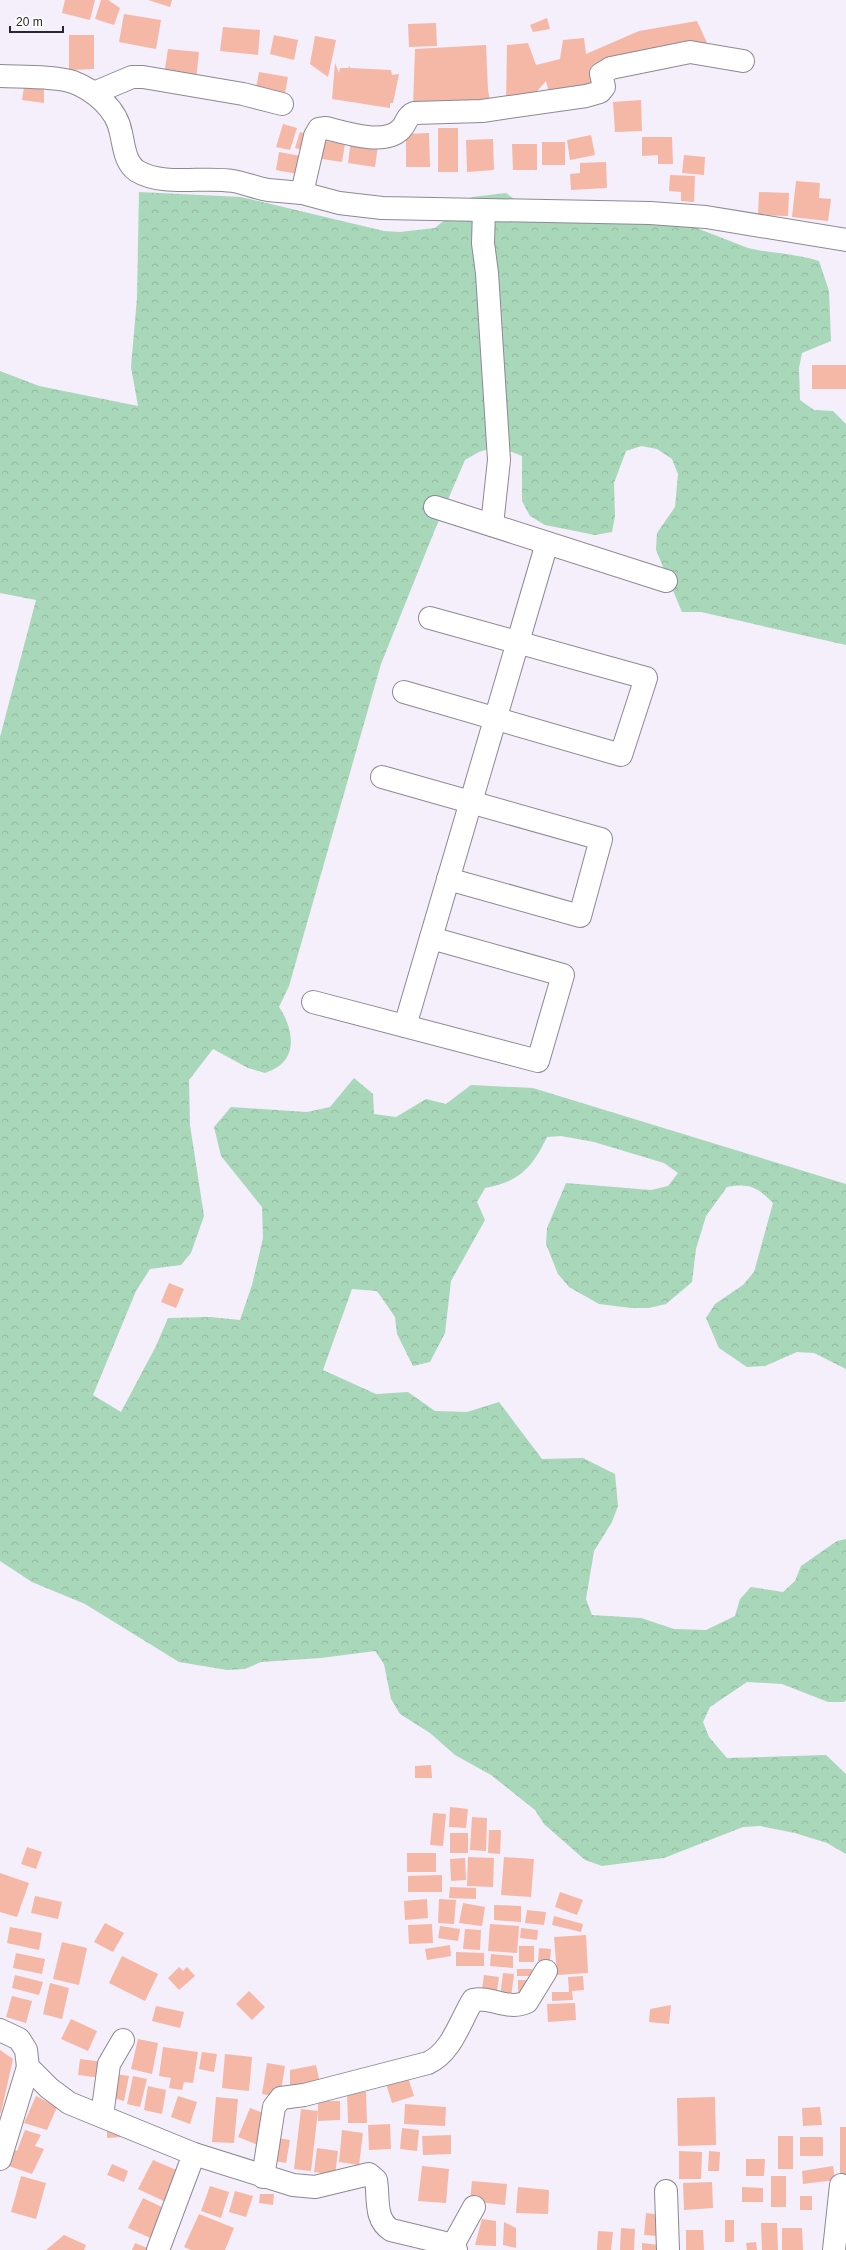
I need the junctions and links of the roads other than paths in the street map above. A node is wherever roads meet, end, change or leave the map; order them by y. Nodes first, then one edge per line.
1 (743, 61) dead end
2 (0, 76) edge
3 (94, 94) junction
4 (282, 104) dead end
5 (302, 193) junction
6 (484, 210) junction
7 (846, 240) edge
8 (435, 507) dead end
9 (492, 525) junction
10 (548, 543) junction
11 (666, 581) dead end
12 (430, 618) dead end
13 (518, 642) junction
14 (404, 692) dead end
15 (496, 718) junction
16 (382, 777) dead end
17 (471, 803) junction
18 (448, 879) junction
19 (431, 938) junction
20 (314, 1002) dead end
21 (405, 1026) junction
22 (546, 1971) dead end
23 (0, 2030) edge
24 (123, 2040) dead end
25 (28, 2067) junction
26 (102, 2116) junction
27 (194, 2154) junction
28 (0, 2159) edge
29 (263, 2177) junction
30 (841, 2185) dead end
31 (666, 2191) dead end
32 (474, 2207) dead end
33 (454, 2248) edge
34 (158, 2250) edge
35 (668, 2250) edge
36 (834, 2250) edge

1 - 5 street
2 - 3 street
3 - 4 street
3 - 5 street
5 - 6 street
6 - 7 street
6 - 9 street
8 - 9 street
9 - 10 street
10 - 11 street
10 - 13 street
12 - 13 street
13 - 15 street
13 - 15 street
14 - 15 street
15 - 17 street
16 - 17 street
17 - 18 street
17 - 18 street
18 - 19 street
19 - 21 street
19 - 21 street
20 - 21 street
22 - 29 street
23 - 25 street
24 - 26 street
25 - 26 street
25 - 28 street
26 - 27 street
27 - 29 street
27 - 34 street
29 - 33 street
30 - 36 street
31 - 35 street
32 - 33 street

